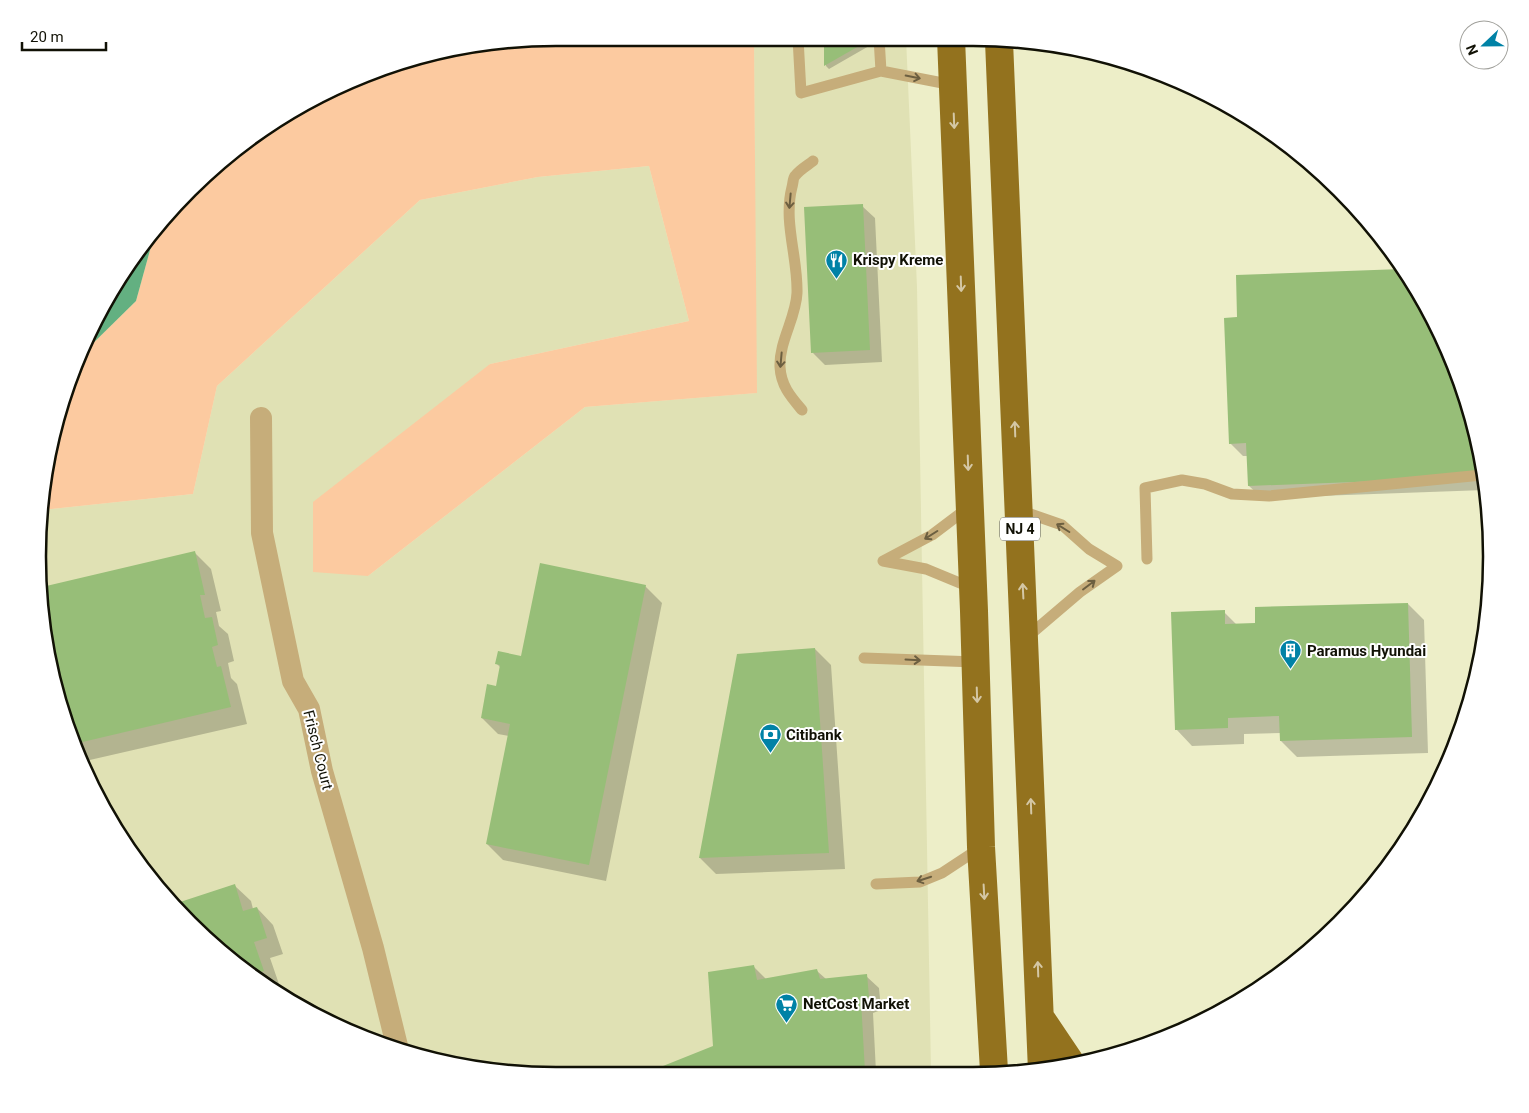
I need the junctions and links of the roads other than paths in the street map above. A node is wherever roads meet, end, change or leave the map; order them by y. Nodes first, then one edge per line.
1 (798, 46) edge
2 (879, 46) edge
3 (951, 46) edge
4 (999, 47) edge
5 (881, 71) junction
6 (953, 85) junction
7 (813, 161) dead end
8 (802, 410) dead end
9 (261, 418) dead end
10 (1476, 476) edge
11 (970, 506) junction
12 (1019, 510) junction
13 (1146, 559) dead end
14 (973, 589) junction
15 (1025, 639) junction
16 (864, 658) dead end
17 (976, 662) junction
18 (981, 847) junction
19 (876, 884) dead end
20 (1040, 1017) junction
21 (396, 1041) edge
22 (1067, 1058) edge
23 (1042, 1062) edge
24 (990, 1066) edge

1 - 5 lane
2 - 5 lane
3 - 6 highway
12 -> 4 highway, NJ 4
5 -> 6 lane
6 -> 11 highway
7 -> 8 lane
9 - 21 street, Frisch Court
10 - 13 lane
11 - 14 highway
11 -> 14 lane
15 -> 12 highway, NJ 4
15 -> 12 lane
14 - 17 highway
20 -> 15 highway, NJ 4
16 -> 17 lane
17 -> 18 highway
18 -> 19 lane
18 -> 24 highway
20 - 22 highway
20 - 23 highway, NJ 4

